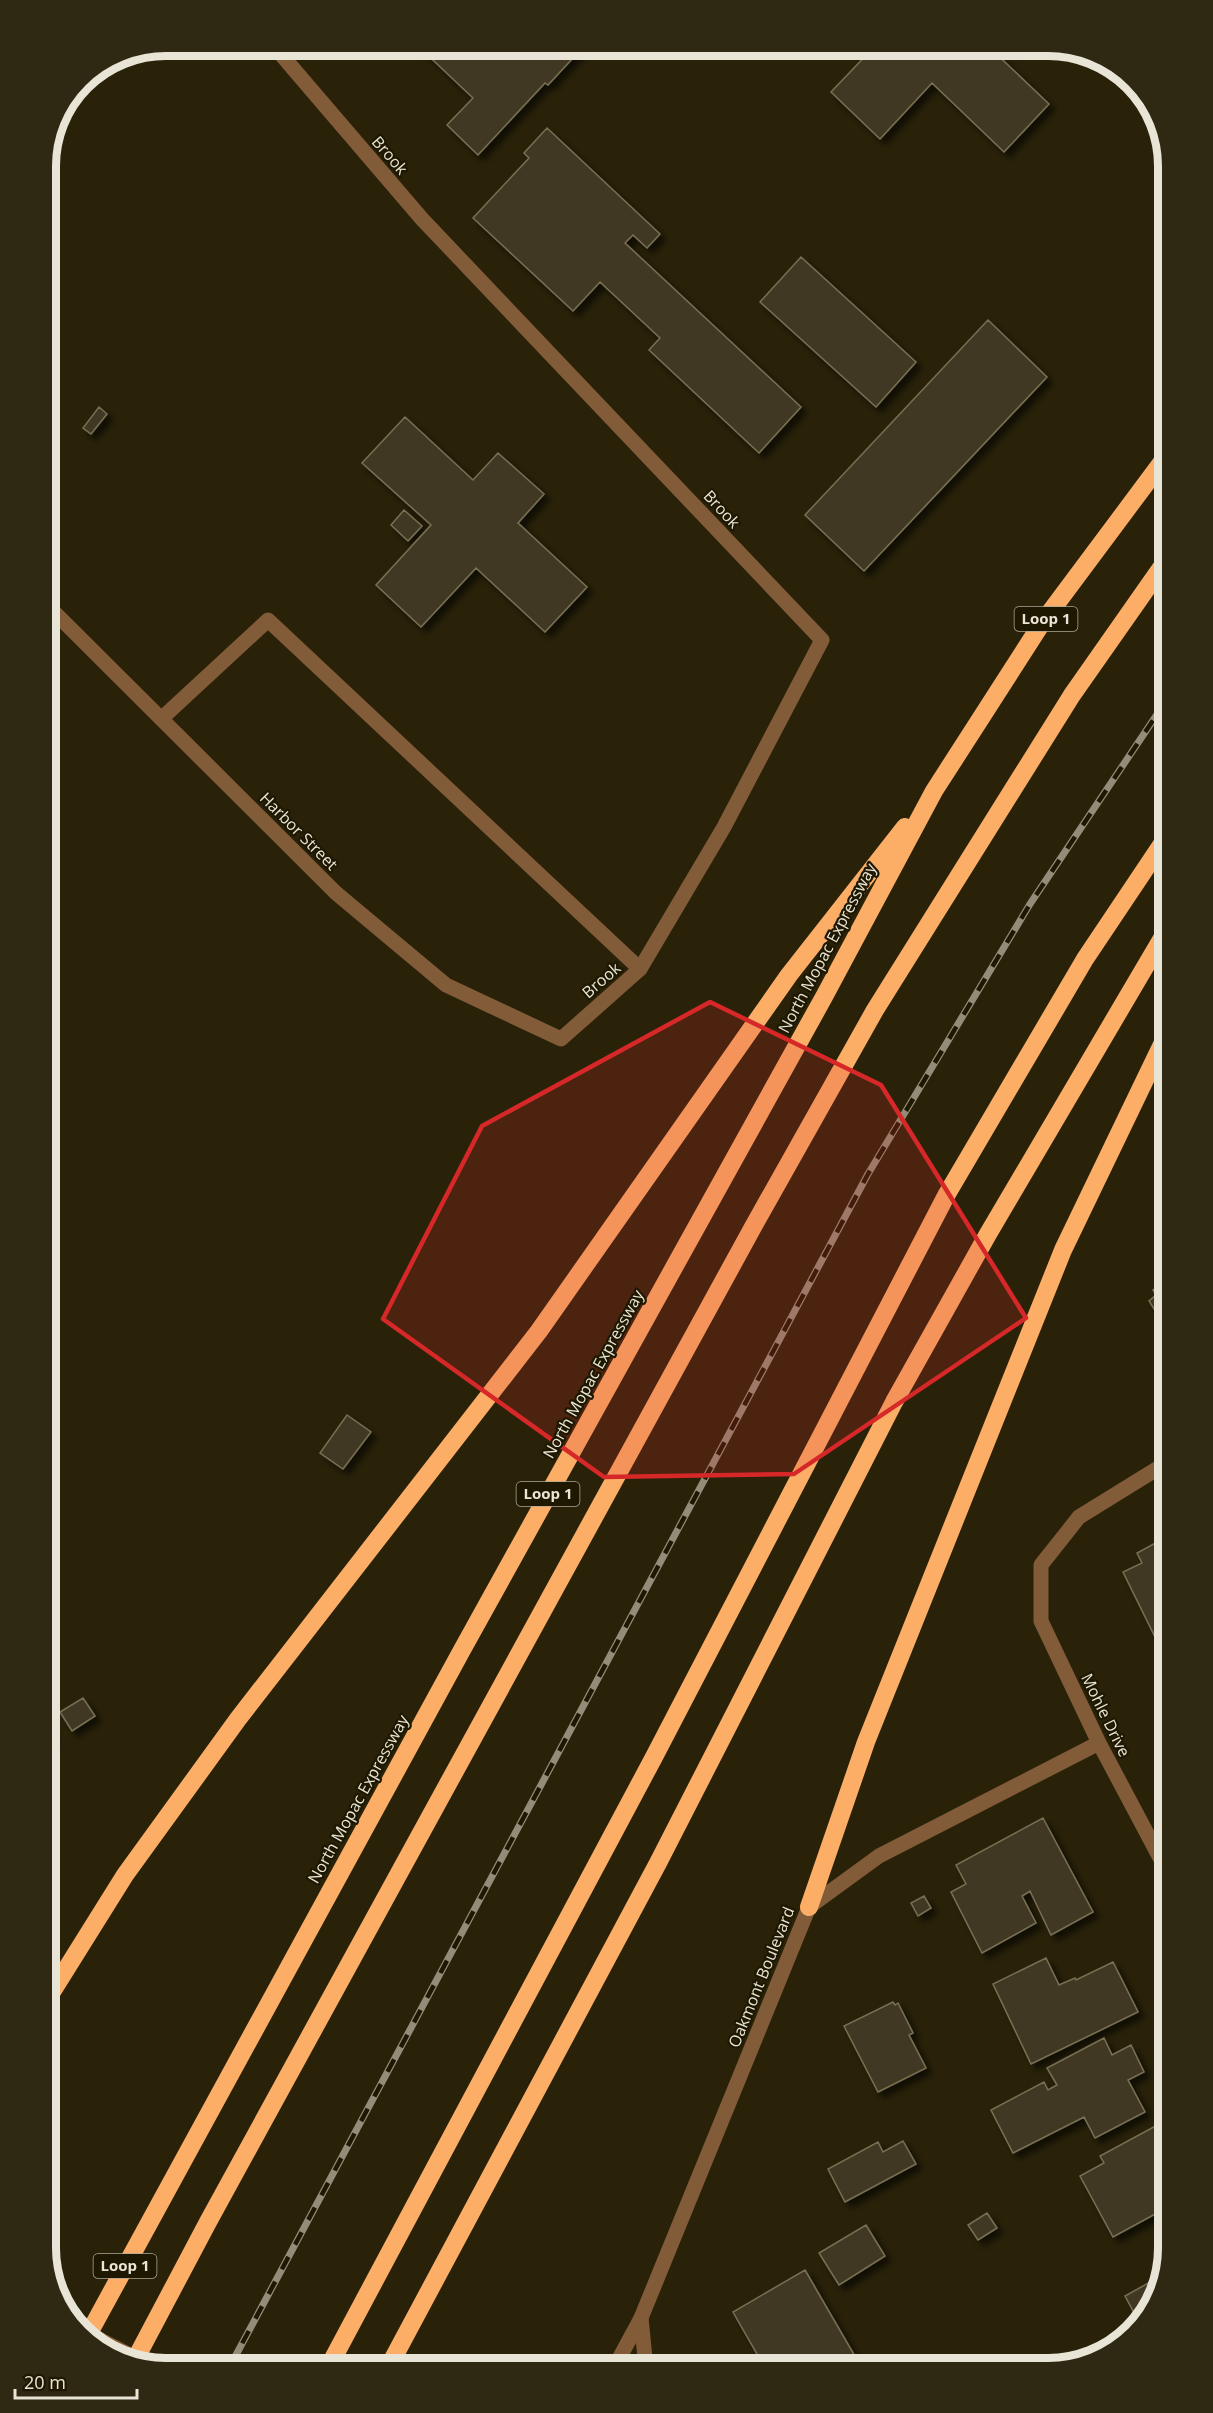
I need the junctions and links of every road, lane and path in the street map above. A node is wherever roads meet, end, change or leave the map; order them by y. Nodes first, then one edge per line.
1 (282, 56) edge
2 (1158, 467) edge
3 (1158, 572) edge
4 (56, 614) edge
5 (162, 719) junction
6 (934, 791) junction
7 (1158, 850) edge
8 (1158, 945) edge
9 (640, 969) junction
10 (561, 1039) joint
11 (1158, 1053) edge
12 (1158, 1468) edge
13 (1099, 1743) junction
14 (1158, 1854) edge
15 (809, 1907) junction
16 (56, 1985) edge
17 (640, 2318) junction
18 (90, 2327) edge
19 (138, 2354) edge
20 (334, 2357) edge
21 (394, 2357) edge
22 (619, 2358) edge
23 (645, 2358) edge

1 - 9 street, Brook
2 - 6 highway, North Mopac Expressway / Loop 1
3 - 19 highway
4 - 5 street, Harbor Street
5 - 9 street
5 - 10 street, Harbor Street
6 - 16 highway
6 - 18 highway, North Mopac Expressway / Loop 1
7 - 20 highway
8 - 21 highway
9 - 10 street, Brook
11 - 15 highway
12 - 13 street, Mohle Drive
13 - 14 street, Mohle Drive
13 - 15 street, Oakmont Boulevard
15 - 17 street, Oakmont Boulevard
17 - 22 street, Oakmont Boulevard
17 - 23 street

